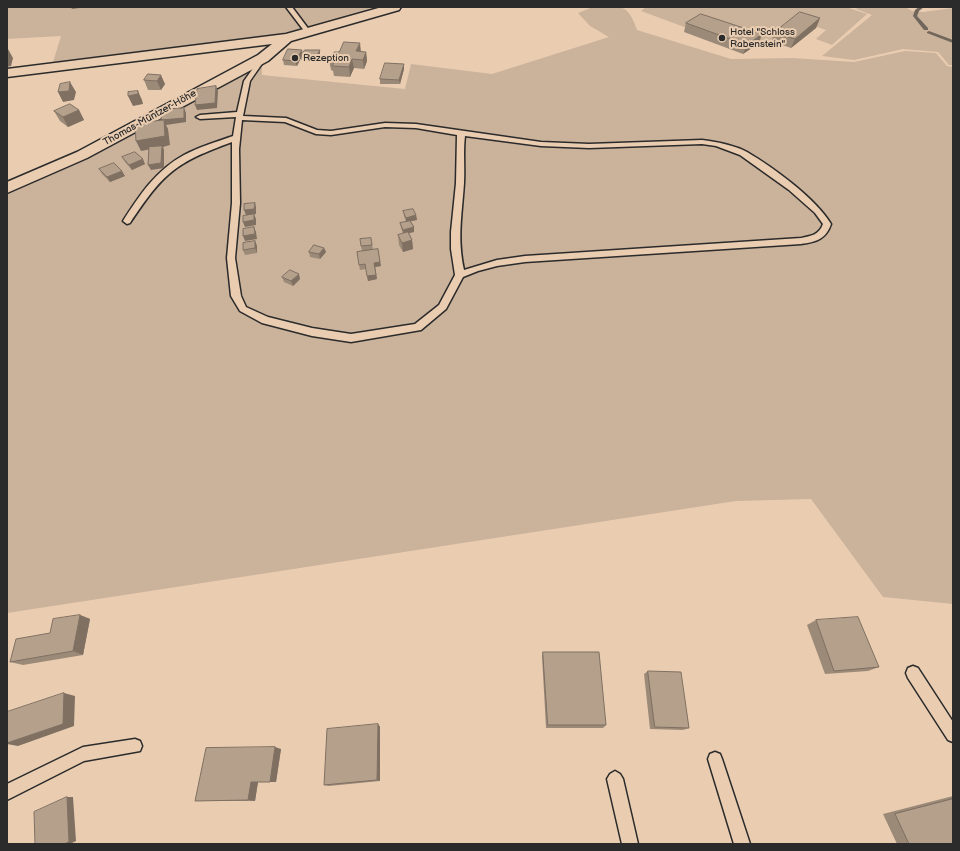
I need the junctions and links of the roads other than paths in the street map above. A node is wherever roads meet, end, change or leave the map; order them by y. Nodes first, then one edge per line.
1 (289, 7) edge
2 (395, 7) edge
3 (307, 31) junction
4 (286, 38) junction
5 (263, 58) junction
6 (7, 73) edge
7 (240, 116) junction
8 (200, 117) dead end
9 (461, 134) junction
10 (236, 137) junction
11 (7, 188) edge
12 (127, 221) dead end
13 (460, 275) junction
14 (913, 673) dead end
15 (953, 736) edge
16 (135, 746) dead end
17 (715, 759) dead end
18 (615, 779) dead end
19 (7, 792) edge
20 (630, 844) edge
21 (742, 844) edge

1 - 3 lane
2 - 3 street, Thomas-Müntzer-Höhe
3 - 4 street, Thomas-Müntzer-Höhe
4 - 5 street, Thomas-Müntzer-Höhe
4 - 6 street, Thomas-Müntzer-Höhe
5 - 7 lane
5 - 11 street, Thomas-Müntzer-Höhe
7 - 8 lane
7 - 9 lane
7 - 10 lane
9 - 13 lane
9 - 13 lane
10 - 12 lane
10 - 13 lane
14 - 15 lane
16 - 19 lane
17 - 21 lane
18 - 20 lane

